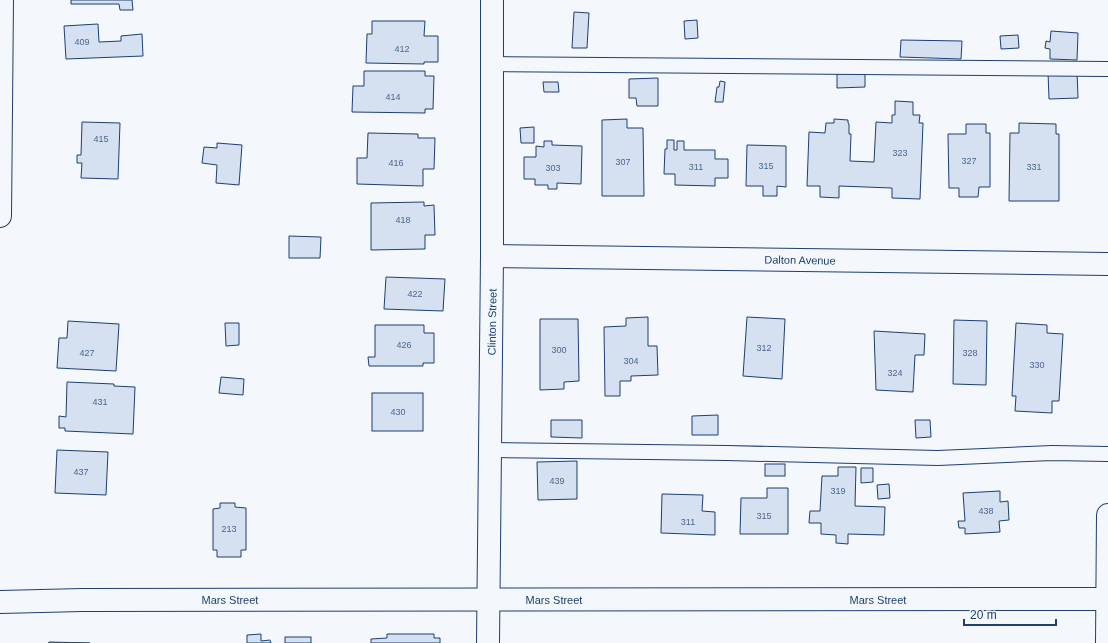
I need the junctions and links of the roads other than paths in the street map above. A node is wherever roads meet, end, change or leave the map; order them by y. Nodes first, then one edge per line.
1 (2, 0) edge
2 (492, 0) edge
3 (492, 64) junction
4 (1108, 69) edge
5 (0, 216) edge
6 (492, 256) junction
7 (1108, 264) edge
8 (490, 450) junction
9 (1108, 454) edge
10 (1108, 516) edge
11 (488, 599) junction
12 (1108, 599) edge
13 (0, 602) edge
14 (488, 643) edge
15 (1107, 643) edge

1 - 5 street
2 - 3 street, Clinton Street
3 - 4 lane
3 - 6 street, Clinton Street
6 - 7 street, Dalton Avenue
6 - 8 street, Clinton Street
8 - 9 lane
8 - 11 street, Clinton Street
10 - 12 street
11 - 12 street, Mars Street
11 - 13 street, Mars Street
11 - 14 street, Clinton Street
12 - 15 street

